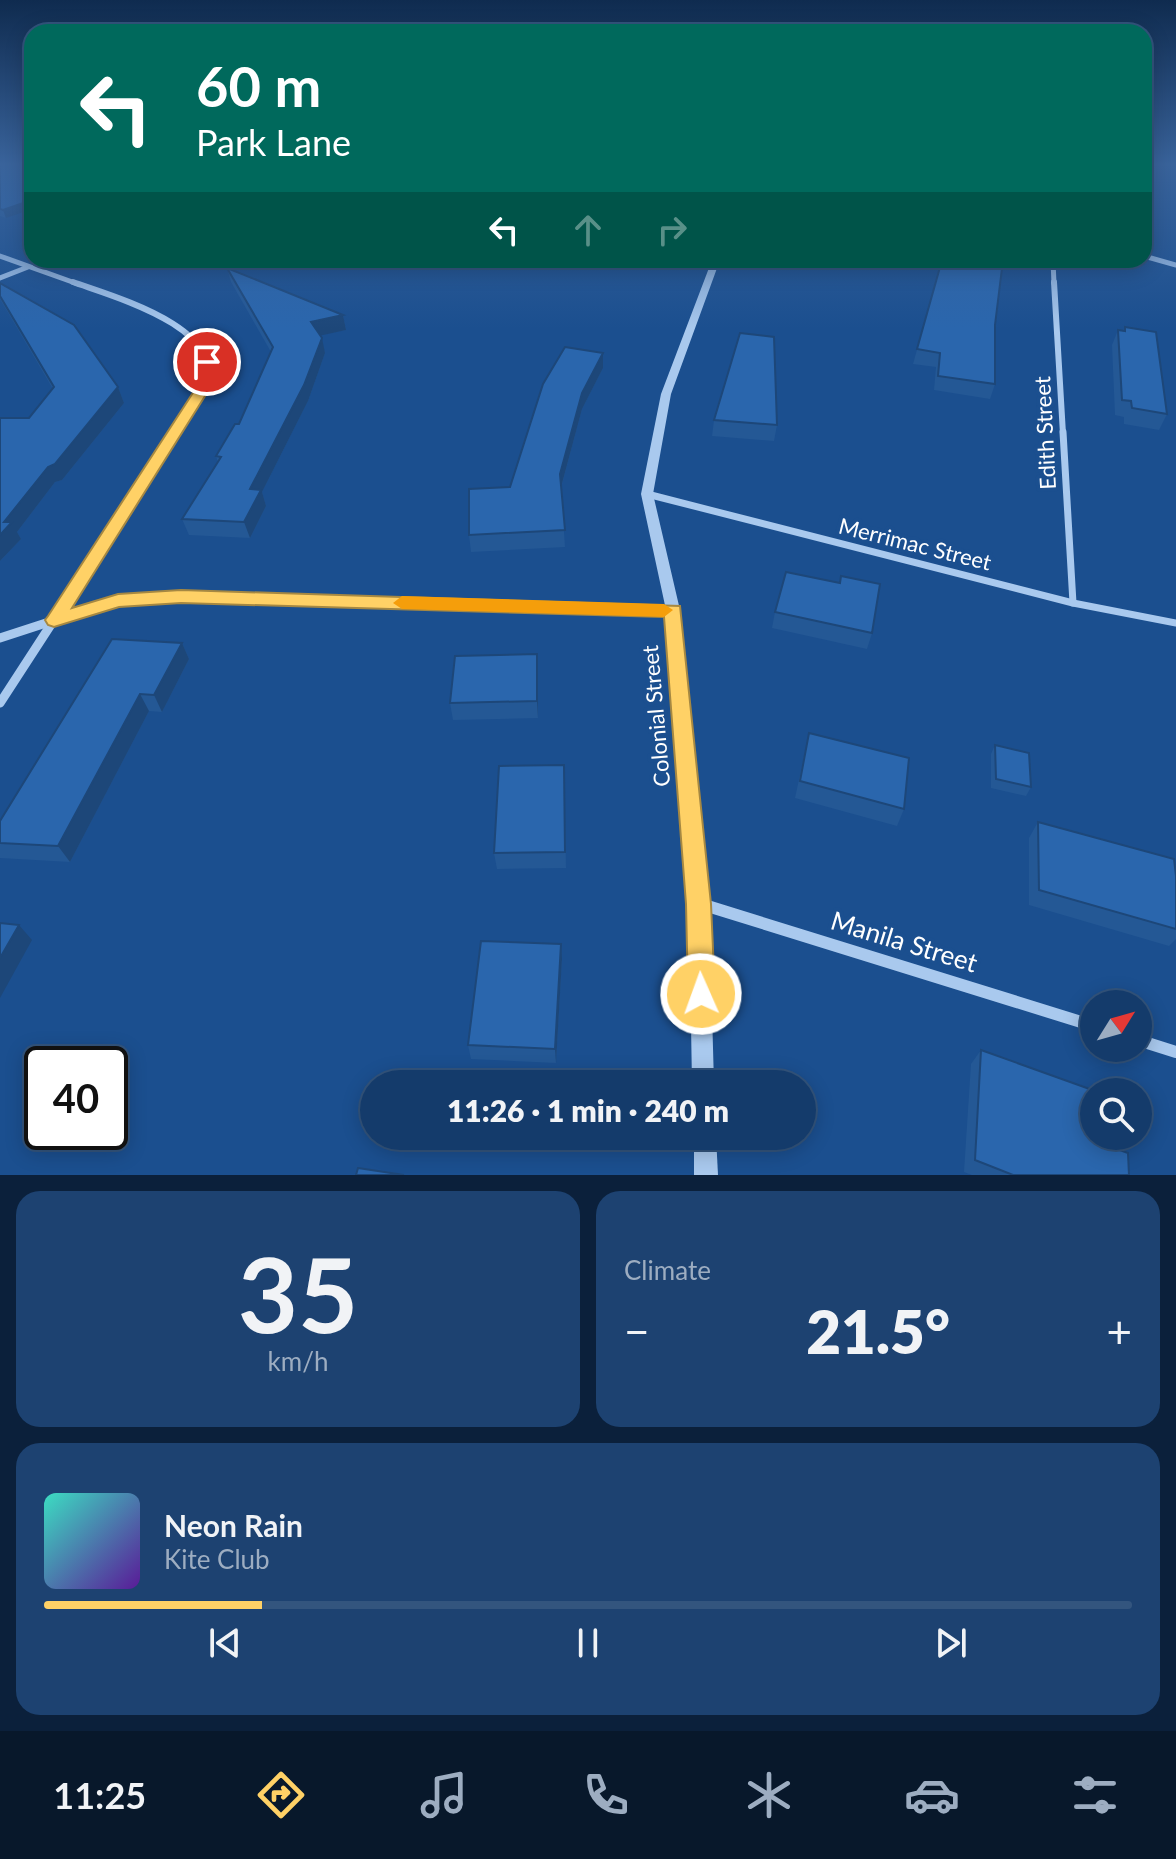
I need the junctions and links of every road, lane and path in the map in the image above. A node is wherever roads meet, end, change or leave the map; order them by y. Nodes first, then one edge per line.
1 (0, 256) edge
2 (1152, 258) edge
3 (24, 265) edge
4 (1176, 265) edge
5 (25, 268) edge
6 (31, 268) edge
7 (713, 268) edge
8 (1053, 268) edge
9 (0, 278) edge
10 (647, 494) junction
11 (1073, 603) junction
12 (673, 610) junction
13 (54, 620) junction
14 (1176, 623) edge
15 (0, 638) edge
16 (0, 703) edge
17 (699, 904) junction
18 (1080, 1022) edge
19 (1152, 1044) edge
20 (1176, 1052) edge
21 (703, 1070) edge
22 (705, 1150) edge
23 (706, 1175) edge

1 - 3 street
2 - 4 street
5 - 9 street
6 - 13 street
7 - 10 street, Colonial Street
8 - 11 street, Edith Street
10 - 11 street, Merrimac Street
10 - 12 street, Colonial Street
11 - 14 street, Merrimac Street
12 - 13 street
12 - 17 street, Colonial Street
13 - 15 street
13 - 16 street
17 - 18 street, Manila Street
17 - 21 street, Colonial Street
19 - 20 street
22 - 23 street

